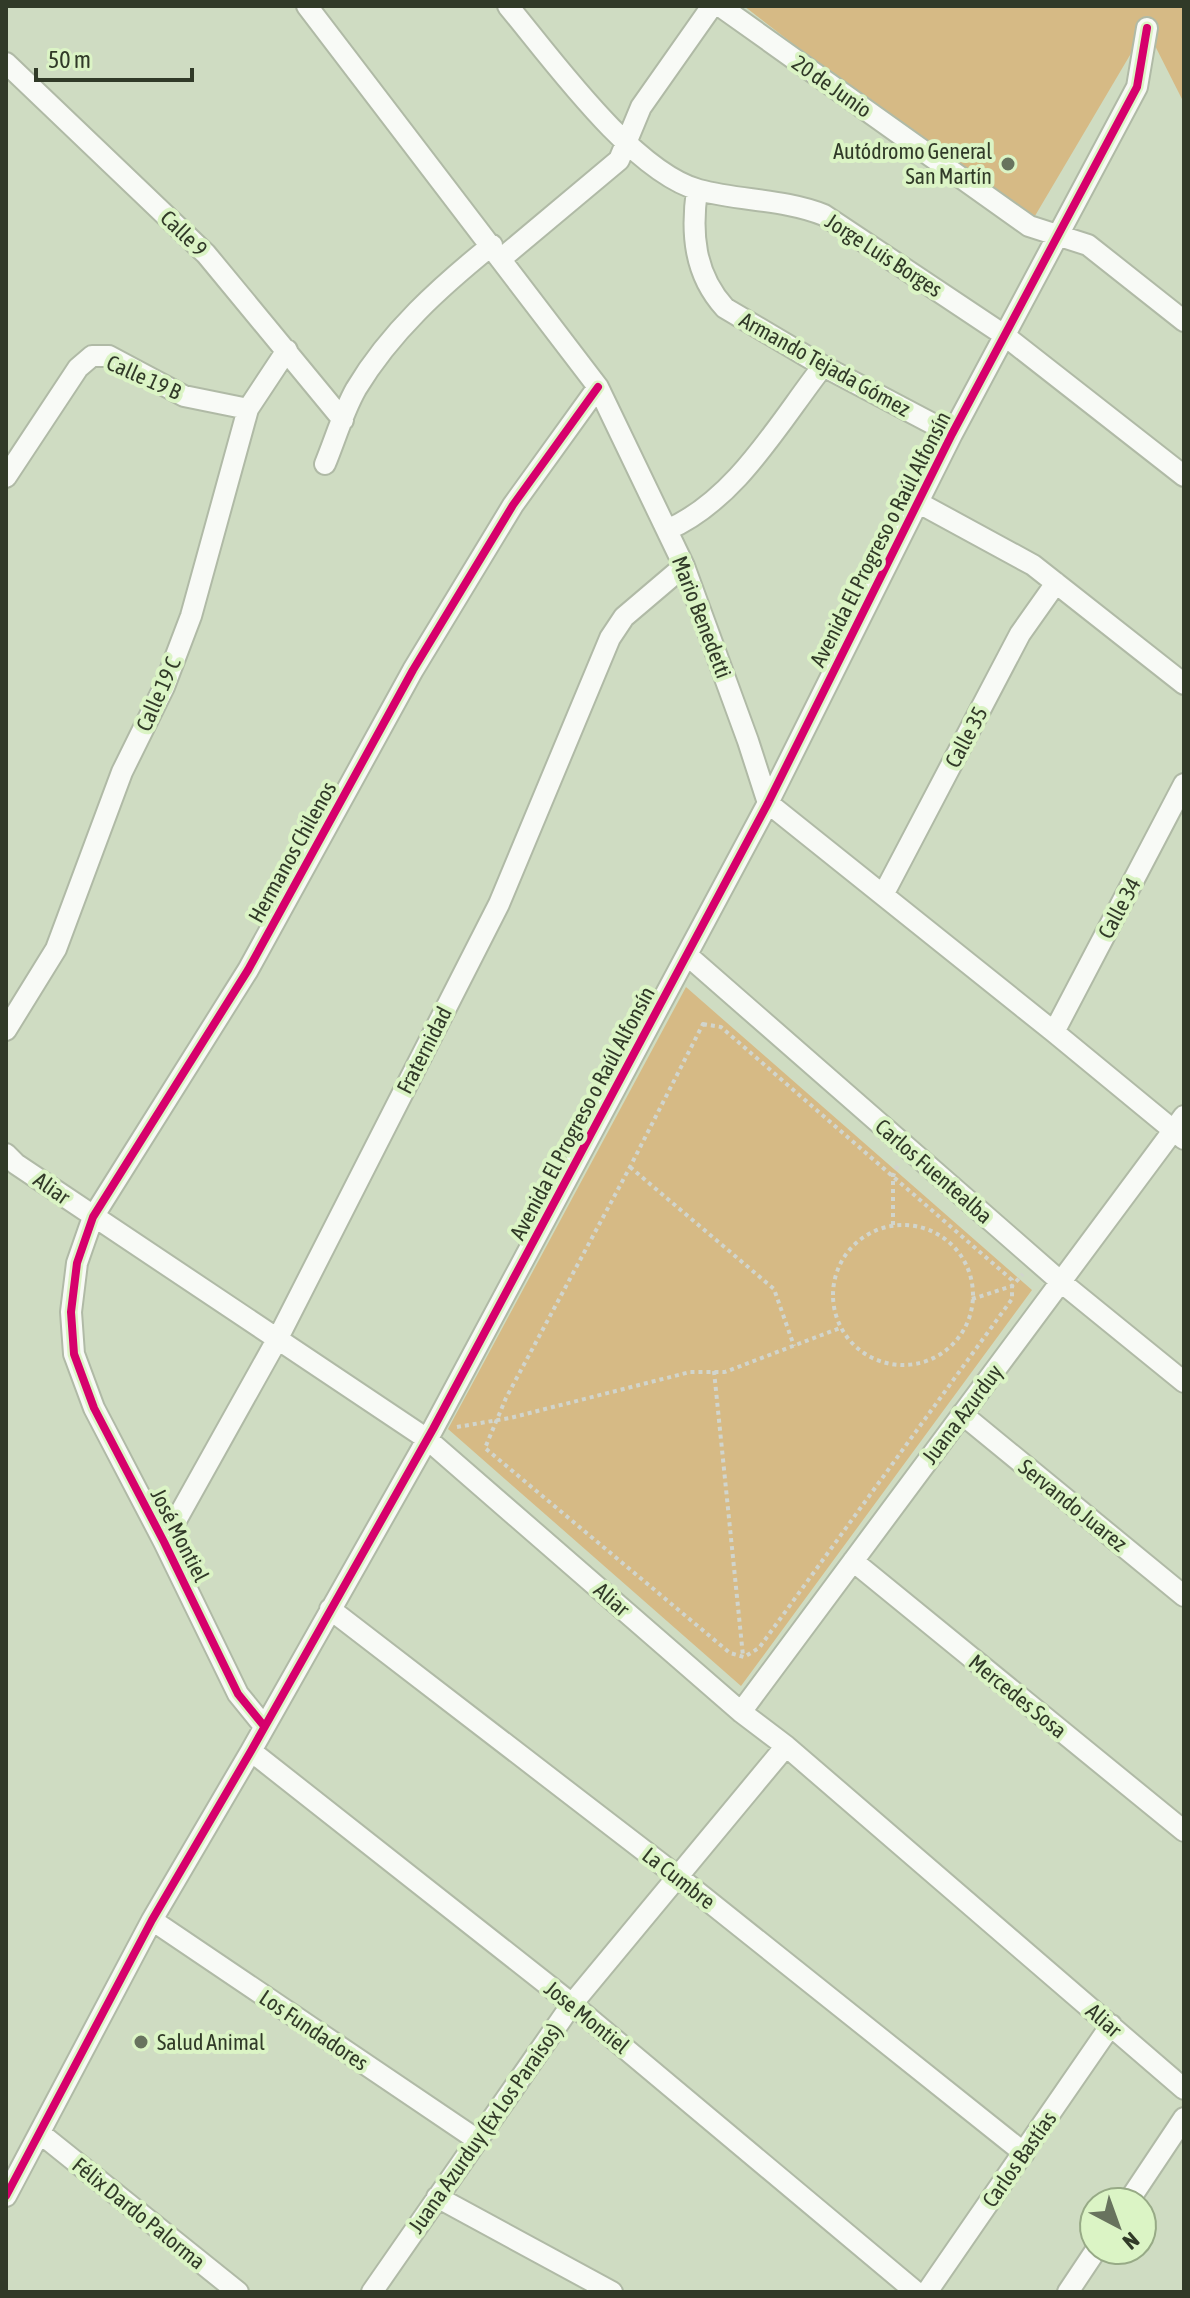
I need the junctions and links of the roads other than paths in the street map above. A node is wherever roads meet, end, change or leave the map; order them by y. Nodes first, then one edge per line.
1 (307, 6) edge
2 (508, 6) edge
3 (712, 6) edge
4 (720, 6) edge
5 (1147, 28) dead end
6 (6, 63) edge
7 (626, 145) junction
8 (697, 190) junction
9 (1058, 237) junction
10 (497, 252) junction
11 (1184, 321) edge
12 (1004, 335) junction
13 (287, 350) junction
14 (823, 366) junction
15 (598, 387) junction
16 (248, 409) junction
17 (343, 420) junction
18 (952, 434) junction
19 (325, 464) dead end
20 (1184, 476) edge
21 (6, 477) edge
22 (919, 503) junction
23 (667, 530) junction
24 (684, 566) junction
25 (1056, 583) junction
26 (1184, 684) edge
27 (1184, 784) edge
28 (768, 803) junction
29 (883, 895) junction
30 (687, 955) junction
31 (6, 1030) edge
32 (1054, 1032) junction
33 (1180, 1128) edge
34 (6, 1154) edge
35 (93, 1217) junction
36 (1061, 1282) junction
37 (278, 1338) junction
38 (74, 1354) joint
39 (1184, 1382) edge
40 (962, 1414) junction
41 (430, 1434) junction
42 (164, 1542) junction
43 (853, 1561) junction
44 (1184, 1596) edge
45 (330, 1609) junction
46 (741, 1712) junction
47 (264, 1726) junction
48 (786, 1746) junction
49 (251, 1751) junction
50 (1184, 1831) edge
51 (677, 1876) junction
52 (152, 1920) junction
53 (572, 2004) junction
54 (1111, 2025) junction
55 (1184, 2089) edge
56 (1184, 2118) edge
57 (41, 2134) junction
58 (476, 2139) junction
59 (1024, 2153) junction
60 (1139, 2186) edge
61 (6, 2196) edge
62 (437, 2197) junction
63 (1085, 2266) edge
64 (238, 2292) edge
65 (372, 2292) edge
66 (612, 2292) edge
67 (916, 2292) edge
68 (927, 2292) edge
69 (1068, 2292) edge

1 - 10 street, Mario Benedetti
2 - 7 street, Jorge Luis Borges
3 - 7 street
4 - 9 street, 20 de Junio
5 - 9 street, Avenida El Progreso o Raúl Alfonsín
6 - 13 street, Calle 9
7 - 8 street, Jorge Luis Borges
7 - 10 street
8 - 12 street, Jorge Luis Borges
8 - 14 street, Armando Tejada Gómez
9 - 11 street, 20 de Junio
9 - 12 street, Avenida El Progreso o Raúl Alfonsín
10 - 15 street, Mario Benedetti
10 - 17 street
12 - 18 street, Avenida El Progreso o Raúl Alfonsín
12 - 20 street, Jorge Luis Borges
13 - 16 street, Calle 19 C
13 - 17 street, Calle 9
14 - 18 street, Armando Tejada Gómez
14 - 23 street
15 - 23 street, Mario Benedetti
15 - 35 street, Hermanos Chilenos
16 - 21 street, Calle 19 B
16 - 31 street, Calle 19 C
17 - 19 street
18 - 22 street, Avenida El Progreso o Raúl Alfonsín
22 - 25 street
22 - 28 street, Avenida El Progreso o Raúl Alfonsín
23 - 24 street, Mario Benedetti
24 - 28 street, Mario Benedetti
24 - 37 street, Fraternidad
25 - 26 street
25 - 29 street, Calle 35
27 - 32 street, Calle 34
28 - 29 street
28 - 30 street, Avenida El Progreso o Raúl Alfonsín
29 - 32 street
30 - 36 street, Carlos Fuentealba
30 - 41 street, Avenida El Progreso o Raúl Alfonsín
32 - 33 street
33 - 36 street, Juana Azurduy
34 - 35 street, Aliar
35 - 37 street, Aliar
35 - 38 street, Hermanos Chilenos
36 - 39 street, Carlos Fuentealba
36 - 40 street, Juana Azurduy
37 - 41 street, Aliar
37 - 42 street, Fraternidad
38 - 42 street, José Montiel
40 - 43 street, Juana Azurduy
40 - 44 street, Servando Juarez
41 - 45 street, Avenida El Progreso o Raúl Alfonsín
41 - 46 street, Aliar
42 - 47 street, José Montiel
43 - 46 street, Juana Azurduy
43 - 50 street, Mercedes Sosa
45 - 47 street, Avenida El Progreso o Raúl Alfonsín
45 - 51 street, La Cumbre
46 - 48 street, Aliar
47 - 49 street, Avenida El Progreso o Raúl Alfonsín
48 - 51 street, Juana Azurduy (Ex Los Paraisos)
48 - 54 street, Aliar
49 - 52 street, Avenida El Progreso o Raúl Alfonsín
49 - 53 street, Jose Montiel
51 - 53 street, Juana Azurduy (Ex Los Paraisos)
51 - 59 street, La Cumbre
52 - 57 street, Avenida El Progreso o Raúl Alfonsín
52 - 58 street, Los Fundadores
53 - 58 street, Juana Azurduy (Ex Los Paraisos)
53 - 67 street, Jose Montiel
54 - 55 street, Aliar
54 - 59 street, Carlos Bastías
56 - 60 street
57 - 61 street, Avenida El Progreso o Raúl Alfonsín
57 - 64 street, Félix Dardo Palorma
58 - 62 street, Juana Azurduy (Ex Los Paraisos)
59 - 68 street, Carlos Bastías
62 - 65 street, Juana Azurduy (Ex Los Paraisos)
62 - 66 street
63 - 69 street

